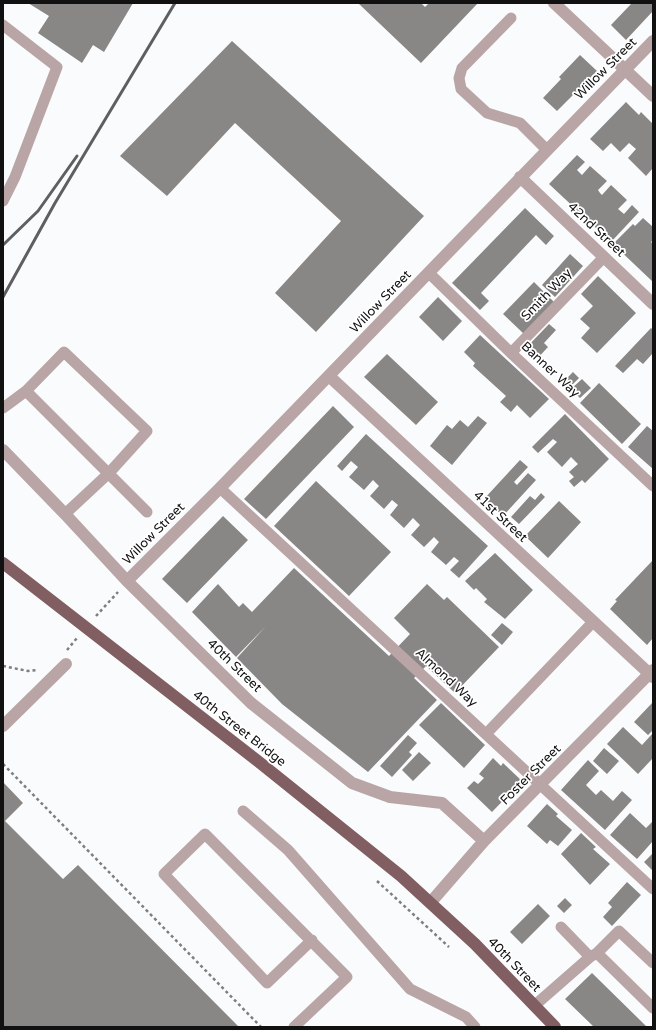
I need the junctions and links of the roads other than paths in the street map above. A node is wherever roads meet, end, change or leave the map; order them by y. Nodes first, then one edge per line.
1 (554, 3) edge
2 (511, 18) dead end
3 (3, 25) edge
4 (653, 41) edge
5 (625, 69) junction
6 (653, 96) edge
7 (546, 149) junction
8 (520, 177) junction
9 (3, 201) edge
10 (604, 257) junction
11 (429, 273) junction
12 (653, 304) edge
13 (510, 353) junction
14 (328, 376) junction
15 (26, 391) junction
16 (3, 408) edge
17 (3, 450) edge
18 (109, 472) junction
19 (653, 486) edge
20 (220, 488) junction
21 (148, 512) dead end
22 (65, 514) junction
23 (3, 563) edge
24 (127, 581) junction
25 (592, 622) junction
26 (66, 664) dead end
27 (652, 674) edge
28 (3, 726) edge
29 (486, 734) junction
30 (541, 785) junction
31 (243, 811) dead end
32 (484, 840) junction
33 (653, 890) edge
34 (431, 902) junction
35 (454, 923) joint
36 (562, 927) dead end
37 (312, 940) junction
38 (593, 955) junction
39 (653, 962) edge
40 (534, 1006) junction
41 (653, 1008) edge
42 (294, 1027) edge
43 (475, 1027) edge
44 (554, 1027) edge

1 - 5 street
2 - 7 lane
3 - 9 lane
4 - 5 street, Willow Street
5 - 6 street
5 - 7 street, Willow Street
7 - 8 street, Willow Street
8 - 10 street, 42nd Street
8 - 11 street, Willow Street
10 - 12 street, 42nd Street
10 - 13 lane, Smith Way
11 - 13 lane, Banner Way
11 - 14 street, Willow Street
13 - 19 lane, Banner Way
14 - 20 street, Willow Street
14 - 25 street, 41st Street
15 - 16 lane
15 - 18 lane
15 - 18 lane
17 - 22 street, 40th Street
18 - 21 lane
18 - 22 lane
20 - 24 street, Willow Street
20 - 29 lane, Almond Way
22 - 24 street, 40th Street
23 - 34 main road, 40th Street Bridge
24 - 32 street, 40th Street
25 - 27 street, 41st Street
25 - 29 lane
26 - 28 street
27 - 30 street, Foster Street
29 - 30 lane, Almond Way
30 - 32 street, Foster Street
30 - 33 lane, Almond Way
31 - 43 lane
32 - 34 street, Foster Street
34 - 35 main road, 40th Street Bridge
35 - 40 main road, 40th Street
36 - 38 lane
37 - 37 lane
37 - 42 lane
38 - 39 lane
38 - 40 lane
38 - 41 lane
40 - 44 main road, 40th Street

